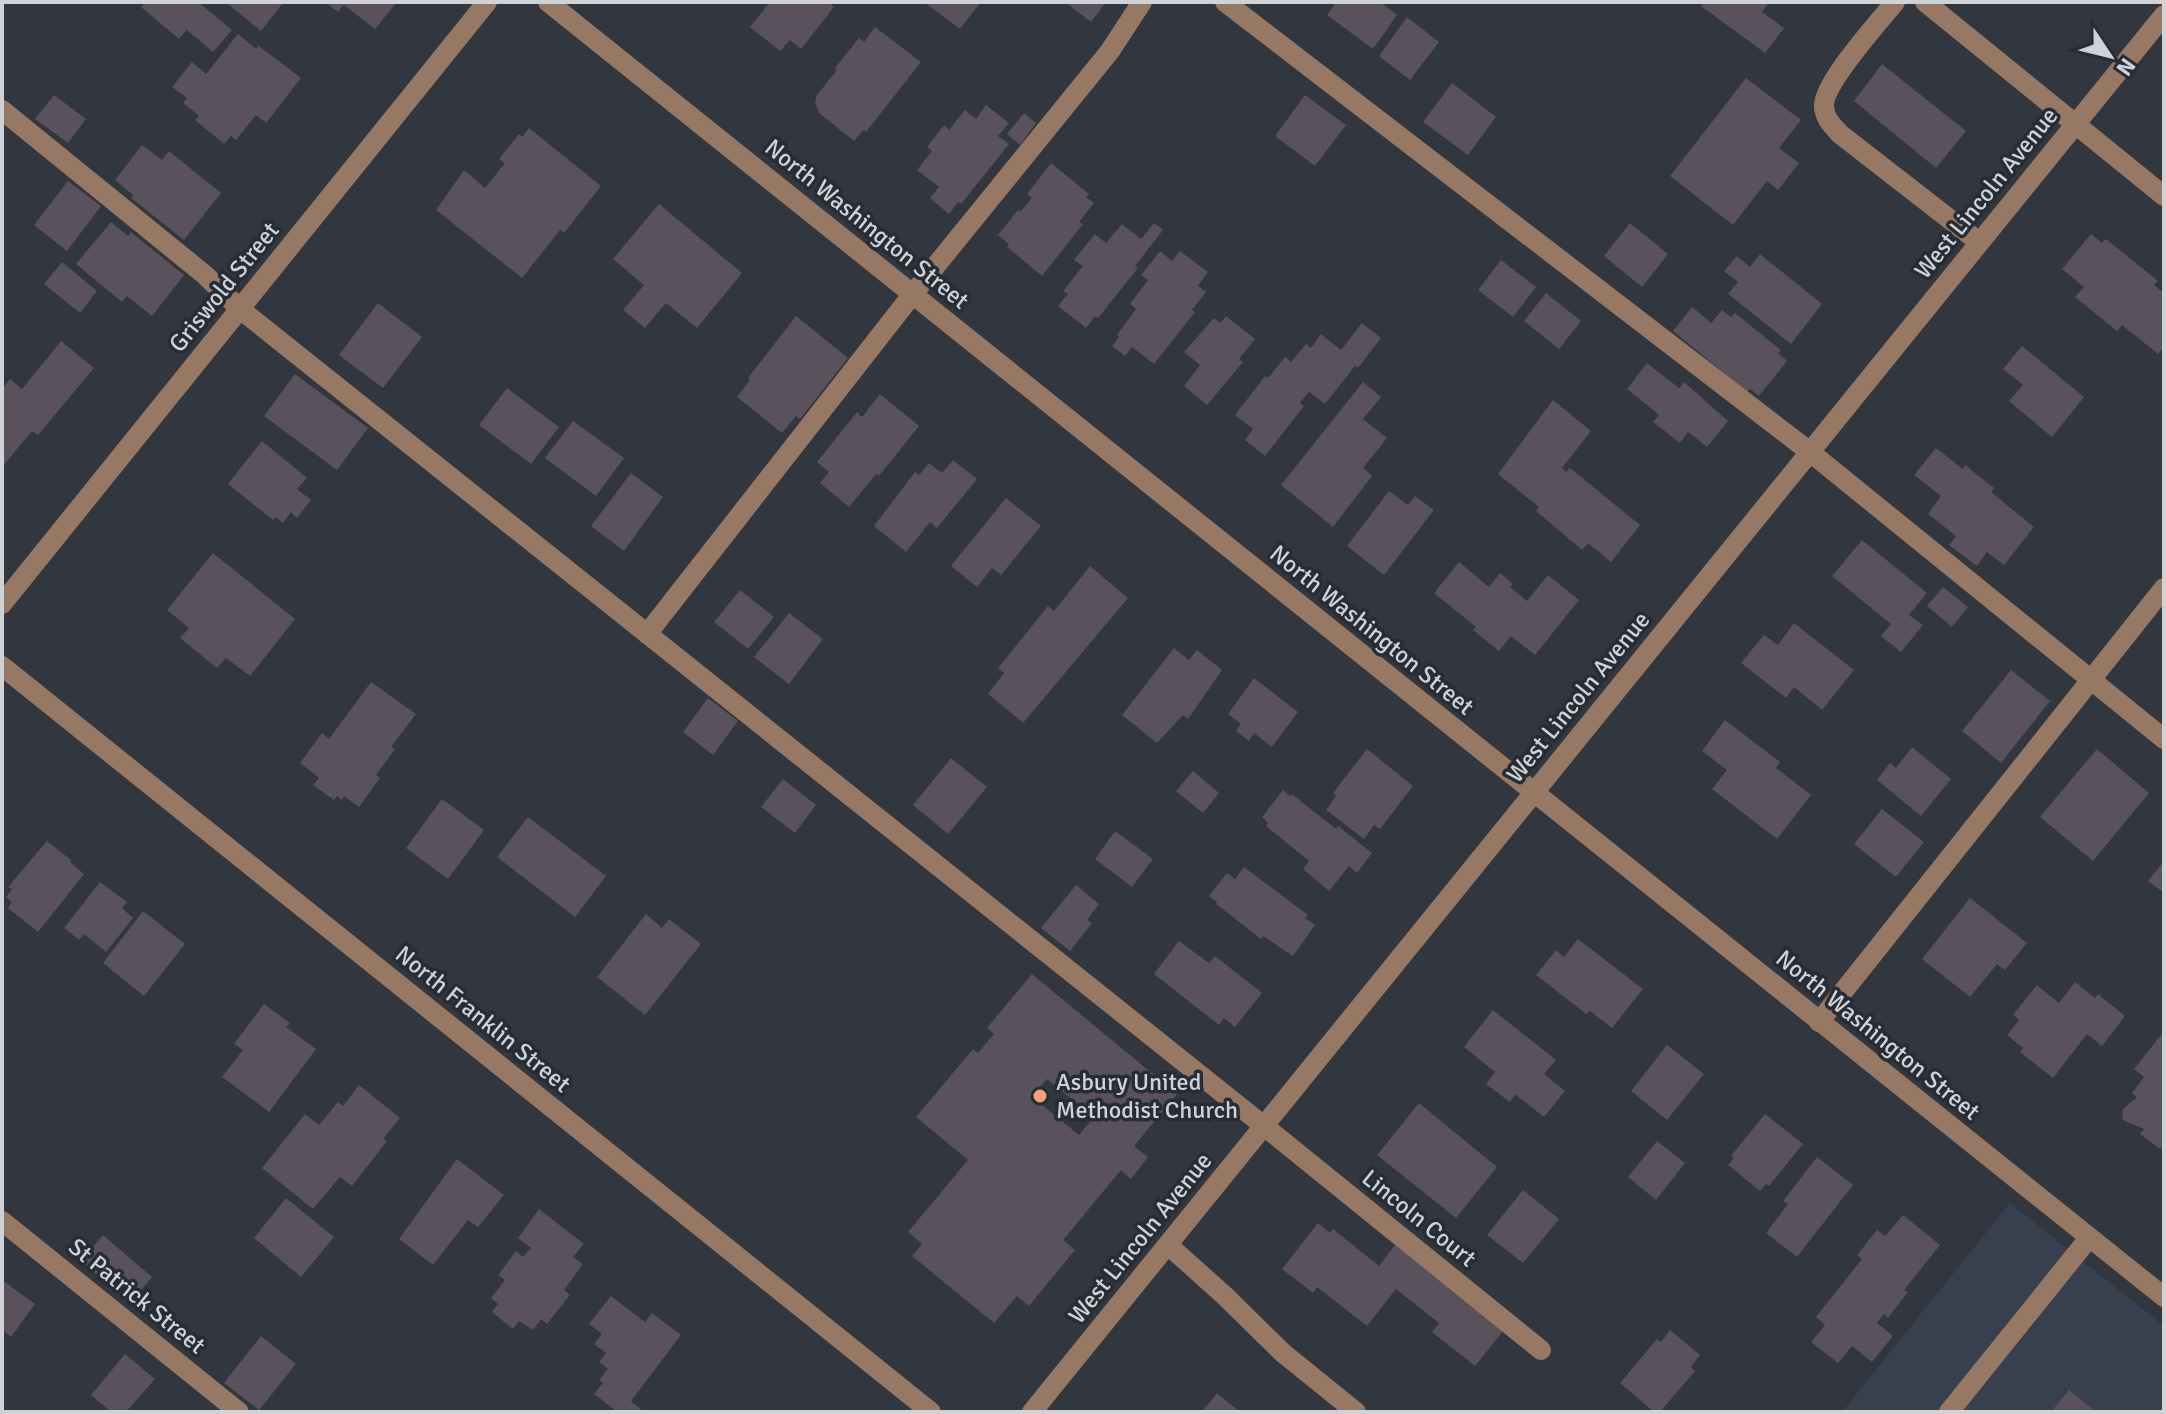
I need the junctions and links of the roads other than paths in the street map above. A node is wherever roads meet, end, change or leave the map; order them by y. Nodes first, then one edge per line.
1 (487, 2) edge
2 (548, 2) edge
3 (1142, 2) edge
4 (1225, 2) edge
5 (1895, 2) edge
6 (1925, 2) edge
7 (2164, 15) edge
8 (2, 110) edge
9 (2075, 125) junction
10 (2164, 196) edge
11 (1979, 242) junction
12 (912, 295) junction
13 (240, 309) junction
14 (1810, 452) junction
15 (2164, 588) edge
16 (2, 604) edge
17 (647, 634) junction
18 (2, 666) edge
19 (2090, 679) junction
20 (2164, 739) edge
21 (1533, 794) junction
22 (1819, 1022) junction
23 (1264, 1126) junction
24 (2, 1221) edge
25 (2089, 1238) junction
26 (1168, 1245) junction
27 (2164, 1297) edge
28 (1541, 1350) dead end
29 (239, 1412) edge
30 (931, 1412) edge
31 (1032, 1412) edge
32 (1356, 1412) edge
33 (1949, 1412) edge

1 - 13 street, Griswold Street
2 - 12 street, North Washington Street
3 - 12 street
4 - 14 street
5 - 11 street
6 - 9 street
7 - 9 street, West Lincoln Avenue
8 - 13 street, Lincoln Court
9 - 10 street
9 - 11 street, West Lincoln Avenue
11 - 14 street, West Lincoln Avenue
12 - 17 street
12 - 21 street, North Washington Street
13 - 16 street, Griswold Street
13 - 17 street, Lincoln Court
14 - 19 street
14 - 21 street, West Lincoln Avenue
15 - 19 street
17 - 23 street, Lincoln Court
18 - 30 street, North Franklin Street
19 - 20 street
19 - 22 street
21 - 22 street, North Washington Street
21 - 23 street, West Lincoln Avenue
22 - 25 street, North Washington Street
23 - 26 street, West Lincoln Avenue
23 - 28 street, Lincoln Court
24 - 29 street, St Patrick Street
25 - 27 street, North Washington Street
25 - 33 street
26 - 31 street, West Lincoln Avenue
26 - 32 street

